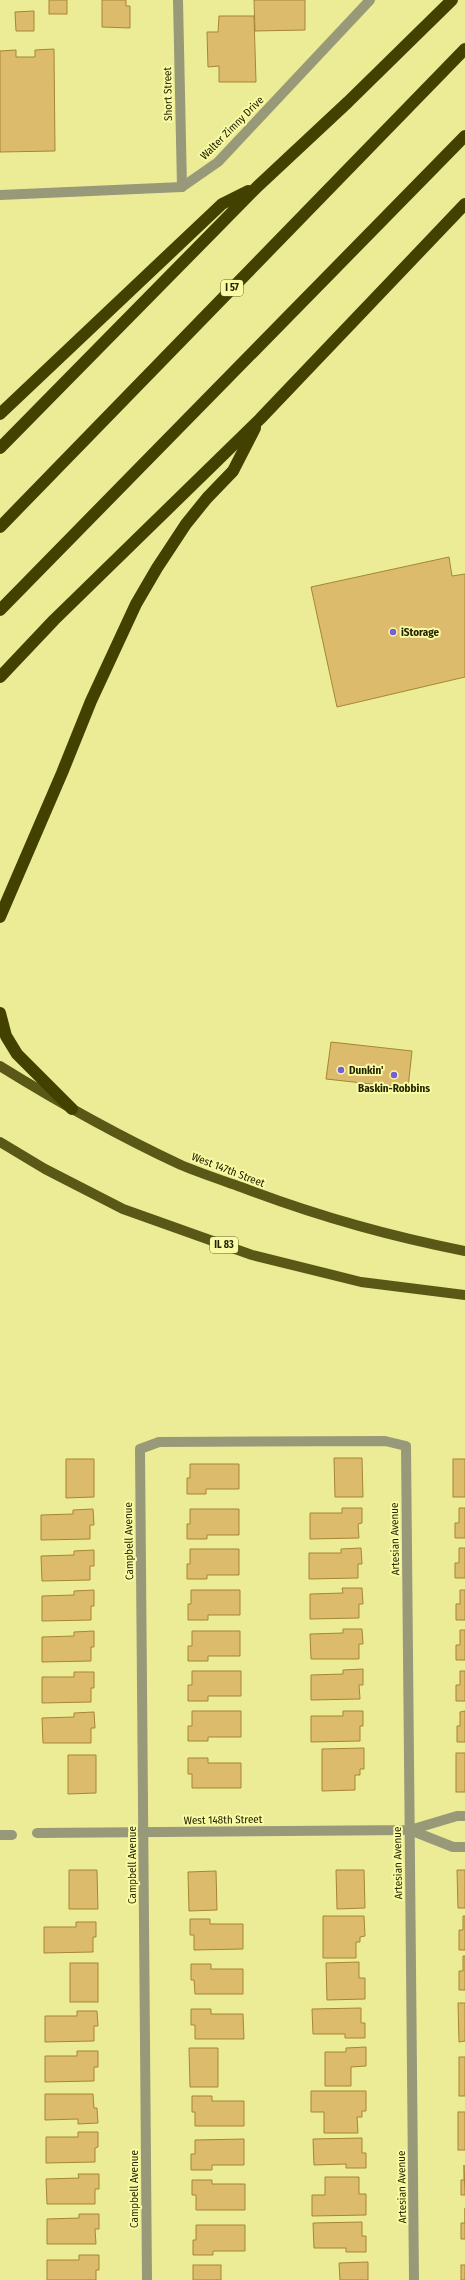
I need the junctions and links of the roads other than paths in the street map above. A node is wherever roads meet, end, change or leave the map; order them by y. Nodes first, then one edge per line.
1 (178, 0) edge
2 (370, 0) edge
3 (452, 0) edge
4 (465, 49) edge
5 (465, 136) edge
6 (258, 186) junction
7 (182, 187) junction
8 (0, 195) edge
9 (465, 204) edge
10 (0, 414) edge
11 (260, 418) junction
12 (0, 448) edge
13 (0, 528) edge
14 (0, 610) edge
15 (0, 677) edge
16 (0, 917) edge
17 (0, 1013) edge
18 (0, 1066) edge
19 (72, 1109) junction
20 (0, 1142) edge
21 (465, 1251) edge
22 (465, 1296) edge
23 (406, 1446) joint
24 (465, 1816) edge
25 (410, 1830) junction
26 (36, 1833) dead end
27 (144, 1833) junction
28 (0, 1835) edge
29 (12, 1835) dead end
30 (465, 1847) edge
31 (147, 2280) edge
32 (414, 2280) edge

1 - 7 street, Short Street
2 - 7 street, Walter Zimny Drive
3 - 6 highway
4 - 13 highway, I 57
5 - 14 highway
6 - 10 highway
6 - 12 highway
7 - 8 street
9 - 11 highway
11 - 15 highway
11 - 16 highway
17 - 19 highway
18 - 19 main road, West 147th Street
19 - 21 main road, West 147th Street
20 - 22 main road, IL 83
23 - 25 street, Artesian Avenue
23 - 27 street, Campbell Avenue
24 - 25 street, West 148th Street
25 - 27 street, West 148th Street
25 - 30 street, West 148th Street
25 - 32 street, Artesian Avenue
26 - 27 street, West 148th Street
27 - 31 street, Campbell Avenue
28 - 29 street

